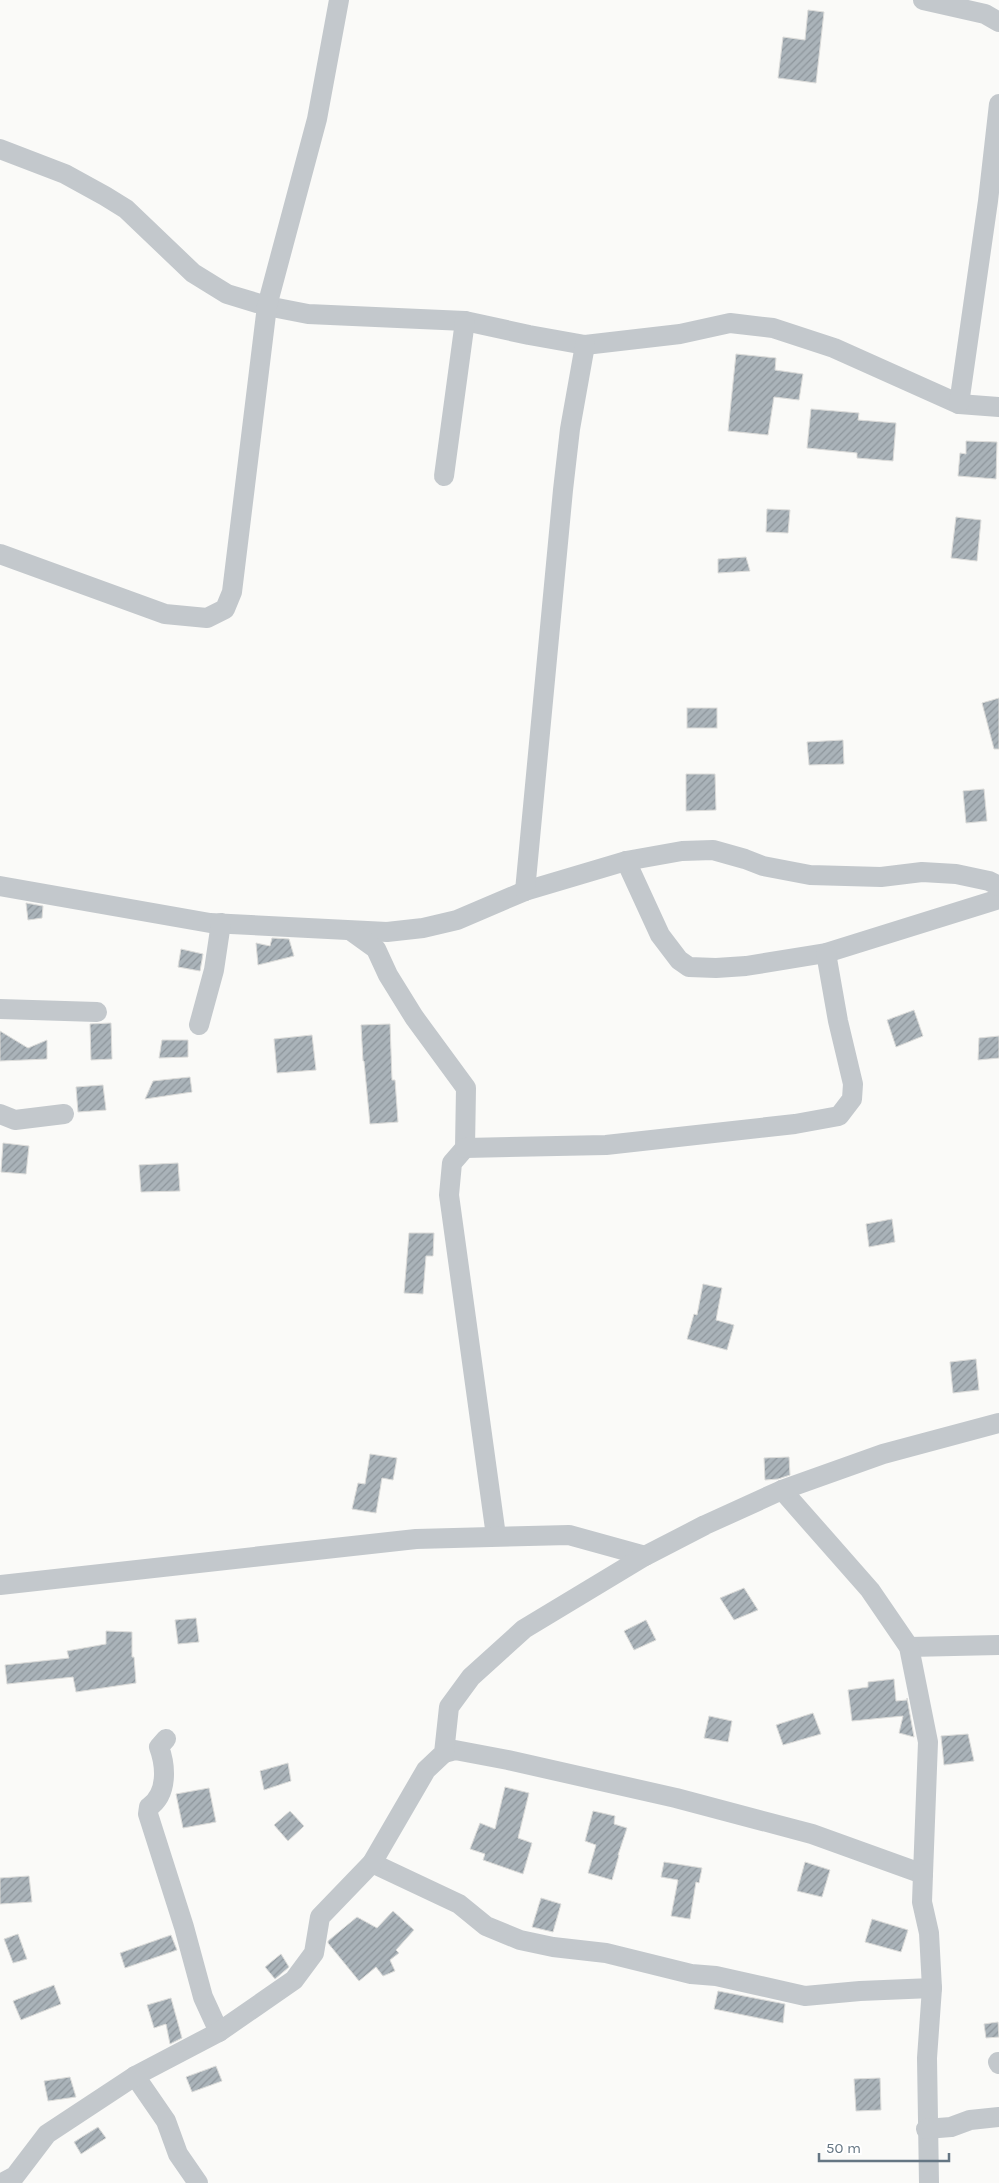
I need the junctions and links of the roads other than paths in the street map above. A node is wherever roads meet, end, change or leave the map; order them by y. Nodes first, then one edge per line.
1 (339, 0) edge
2 (923, 0) edge
3 (999, 22) edge
4 (999, 104) edge
5 (0, 149) edge
6 (267, 306) junction
7 (465, 321) junction
8 (585, 345) junction
9 (959, 404) junction
10 (999, 407) edge
11 (444, 476) dead end
12 (0, 554) edge
13 (626, 861) junction
14 (0, 886) edge
15 (999, 886) edge
16 (525, 891) junction
17 (999, 899) edge
18 (221, 923) junction
19 (351, 931) junction
20 (826, 953) junction
21 (0, 1009) edge
22 (98, 1012) dead end
23 (200, 1025) dead end
24 (0, 1114) edge
25 (64, 1114) dead end
26 (465, 1148) junction
27 (999, 1423) edge
28 (782, 1490) junction
29 (496, 1536) junction
30 (646, 1556) junction
31 (0, 1585) edge
32 (999, 1645) edge
33 (909, 1647) junction
34 (166, 1739) dead end
35 (444, 1753) junction
36 (372, 1863) junction
37 (923, 1874) junction
38 (932, 1988) junction
39 (219, 2032) junction
40 (135, 2076) junction
41 (999, 2117) edge
42 (926, 2129) junction
43 (2, 2183) edge
44 (198, 2183) edge
45 (929, 2183) edge

1 - 6 street
2 - 3 street
4 - 9 street
5 - 6 street
6 - 7 street
6 - 12 street
7 - 8 street
7 - 11 street
8 - 9 street
8 - 16 street
9 - 10 street
13 - 15 street
13 - 16 street
13 - 20 street
14 - 18 street
16 - 19 street
17 - 20 street
18 - 19 street
18 - 23 street
19 - 26 street
20 - 26 street
21 - 22 street
24 - 25 street
26 - 29 street
27 - 28 street
28 - 30 street
28 - 33 street
29 - 30 street
29 - 31 street
30 - 35 street
32 - 33 street
33 - 37 street
34 - 39 street
35 - 36 street
35 - 37 street
36 - 38 street
36 - 39 street
37 - 38 street
38 - 42 street
39 - 40 street
40 - 43 street
40 - 44 street
41 - 42 street
42 - 45 street

